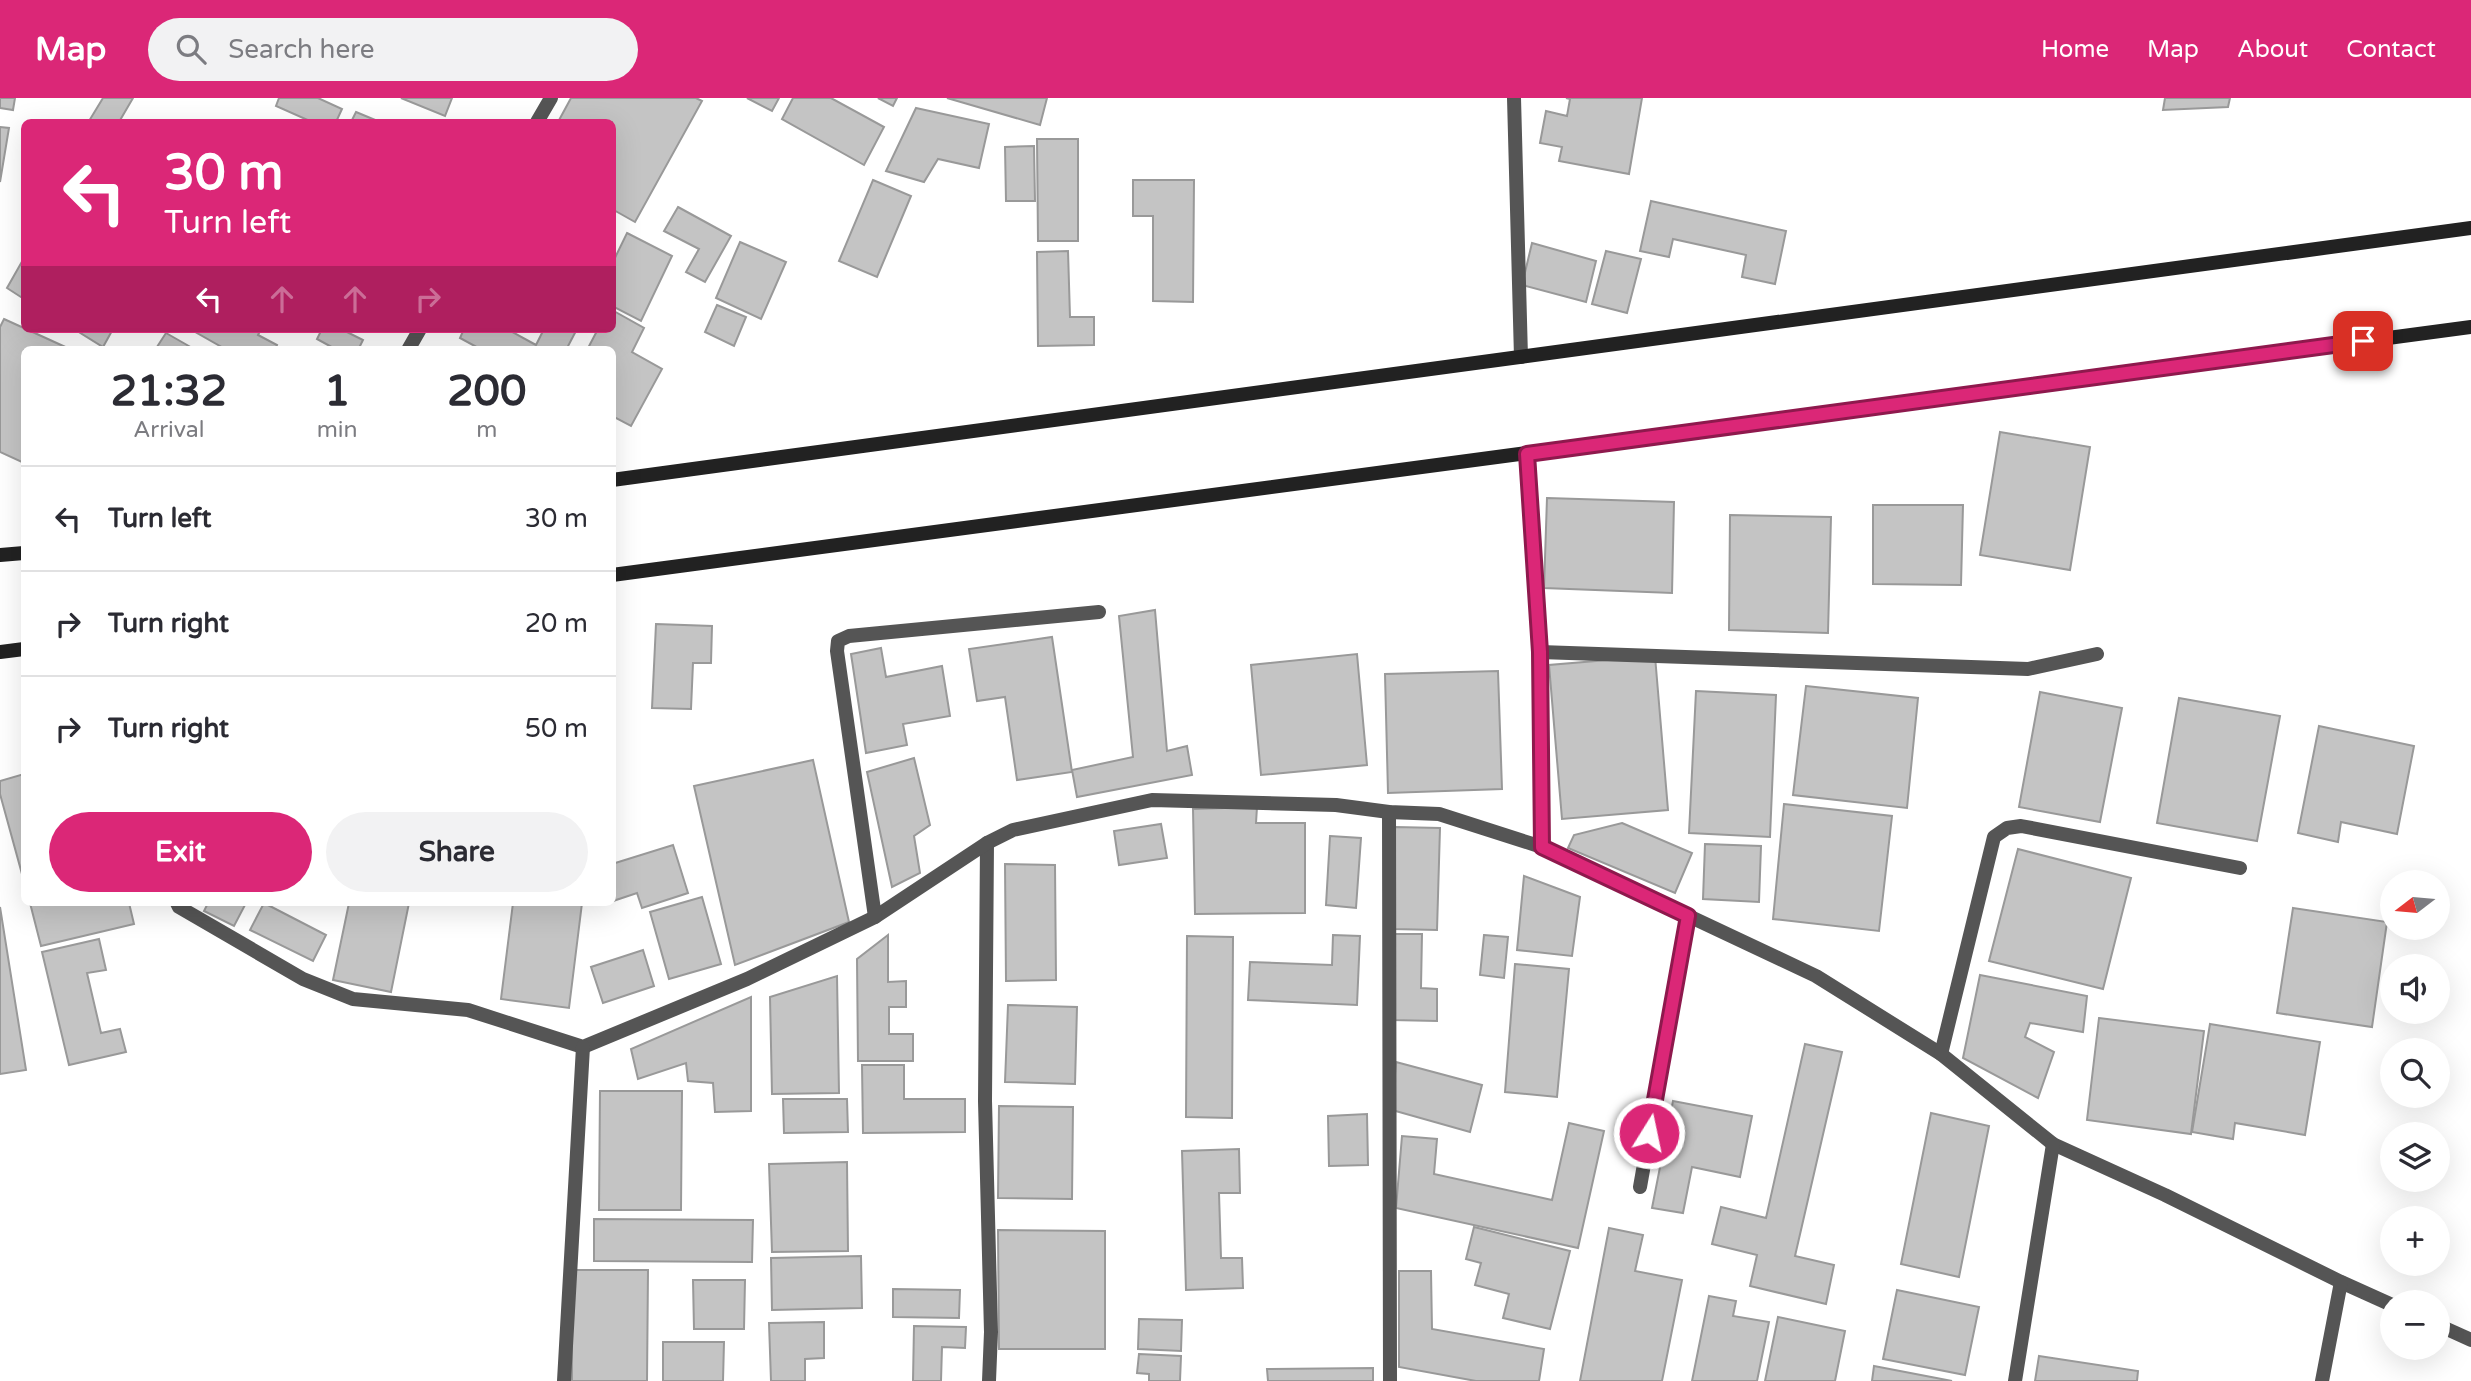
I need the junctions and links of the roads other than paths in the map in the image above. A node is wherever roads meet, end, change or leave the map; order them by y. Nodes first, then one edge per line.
1 (551, 98) edge
2 (1514, 98) edge
3 (539, 119) edge
4 (2471, 228) edge
5 (2471, 327) edge
6 (1521, 357) junction
7 (1527, 454) junction
8 (616, 479) edge
9 (21, 552) edge
10 (0, 555) edge
11 (616, 574) edge
12 (1099, 612) dead end
13 (21, 649) edge
14 (0, 652) edge
15 (1540, 652) junction
16 (2096, 654) dead end
17 (1389, 812) junction
18 (987, 843) junction
19 (1542, 847) junction
20 (2240, 868) dead end
21 (178, 906) edge
22 (1688, 916) junction
23 (875, 917) junction
24 (583, 1047) junction
25 (1941, 1054) junction
26 (2053, 1144) junction
27 (1640, 1187) dead end
28 (2341, 1282) junction
29 (2380, 1300) edge
30 (2450, 1330) edge
31 (2471, 1340) edge
32 (564, 1381) edge
33 (989, 1381) edge
34 (1390, 1381) edge
35 (2015, 1381) edge
36 (2322, 1381) edge

1 - 3 street
2 - 6 street
4 - 6 main road
5 - 7 main road
6 - 8 main road
7 - 11 main road
7 - 15 street
9 - 10 main road
12 - 23 street
13 - 14 main road
15 - 16 street
15 - 19 street
17 - 18 street
17 - 19 street
17 - 34 street
18 - 23 street
18 - 33 street
19 - 22 street
20 - 25 street
21 - 24 street
22 - 25 street
22 - 27 street
23 - 24 street
24 - 32 street
25 - 26 street
26 - 28 street
26 - 35 street
28 - 29 street
28 - 36 street
30 - 31 street

